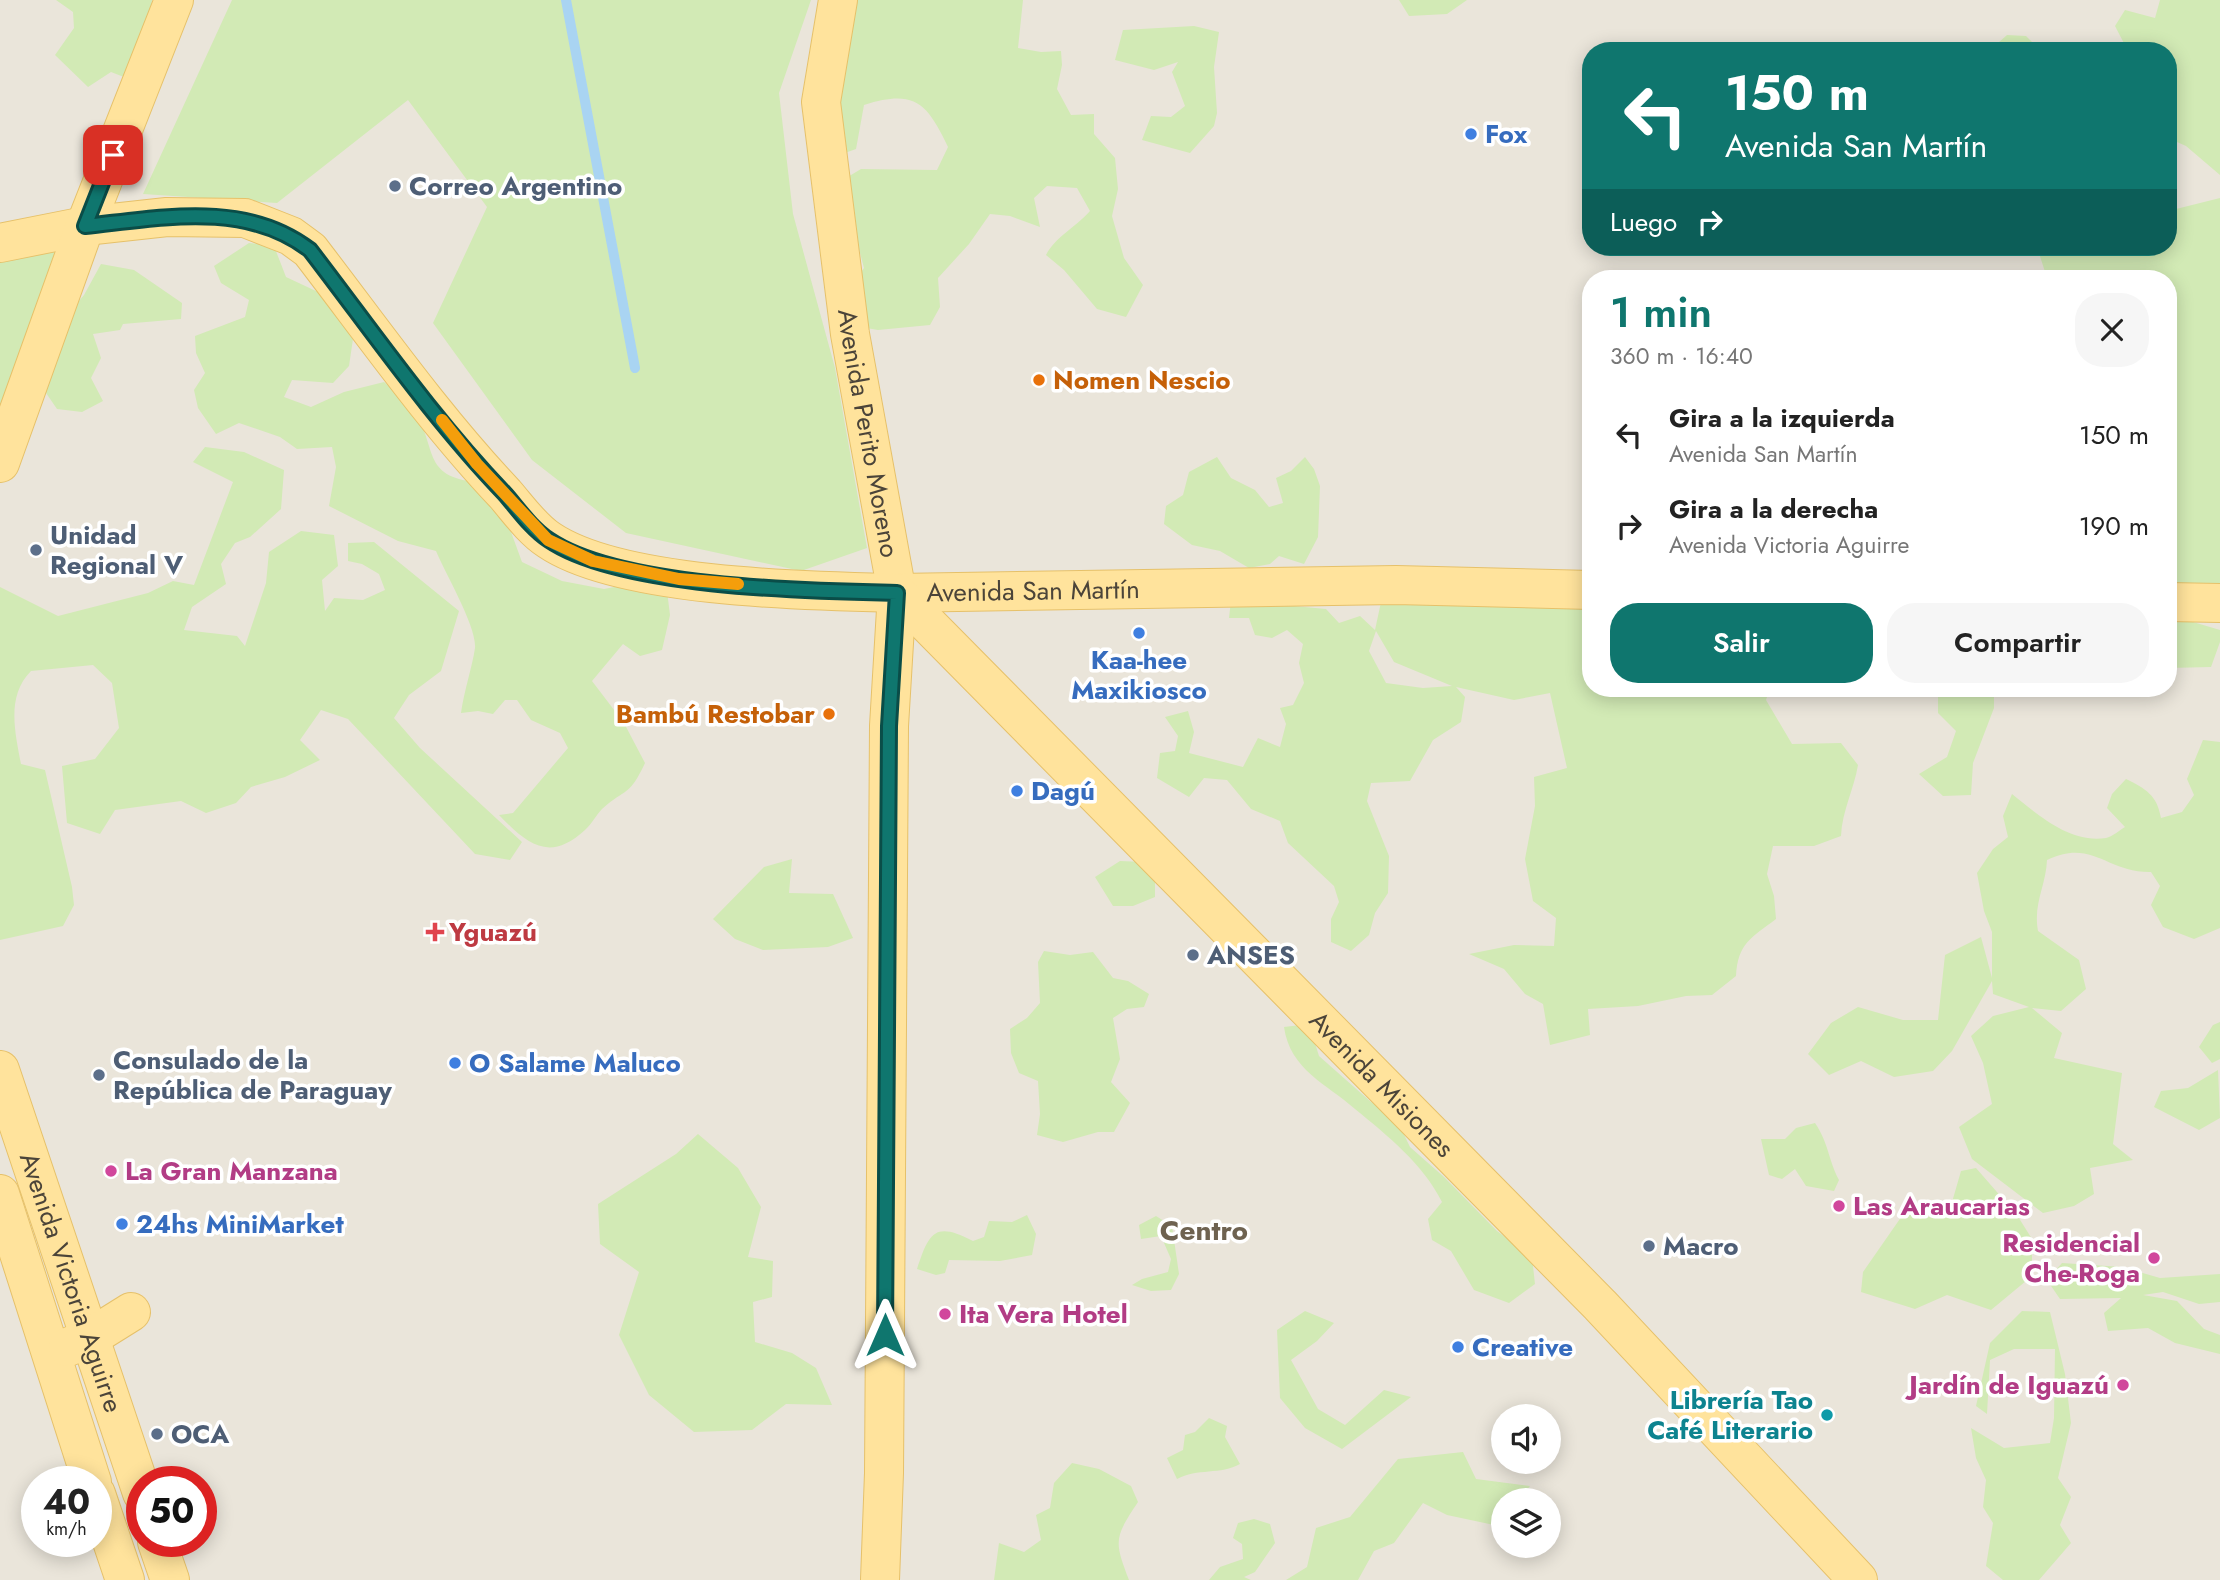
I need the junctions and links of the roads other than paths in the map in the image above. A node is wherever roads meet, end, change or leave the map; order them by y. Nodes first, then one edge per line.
1 (174, 0) edge
2 (838, 0) edge
3 (85, 226) junction
4 (0, 243) edge
5 (0, 463) edge
6 (1582, 590) edge
7 (897, 593) junction
8 (2177, 602) edge
9 (2220, 603) edge
10 (0, 1070) edge
11 (0, 1194) edge
12 (131, 1312) dead end
13 (91, 1337) junction
14 (50, 1355) junction
15 (87, 1466) edge
16 (133, 1466) edge
17 (112, 1541) edge
18 (163, 1557) edge
19 (125, 1580) edge
20 (170, 1580) edge
21 (880, 1580) edge
22 (1858, 1580) edge

1 - 3 main road
2 - 7 main road, Avenida Perito Moreno
3 - 4 main road, Avenida San Martín
3 - 5 main road
3 - 7 main road, Avenida San Martín
6 - 7 main road, Avenida San Martín
7 - 21 main road, Avenida Perito Moreno
7 - 22 main road, Avenida Misiones
8 - 9 main road
10 - 13 main road, Avenida Victoria Aguirre
11 - 14 main road, Avenida Victoria Aguirre
12 - 13 main road
13 - 14 main road
13 - 16 main road, Avenida Victoria Aguirre
14 - 15 main road, Avenida Victoria Aguirre
17 - 19 main road
18 - 20 main road

